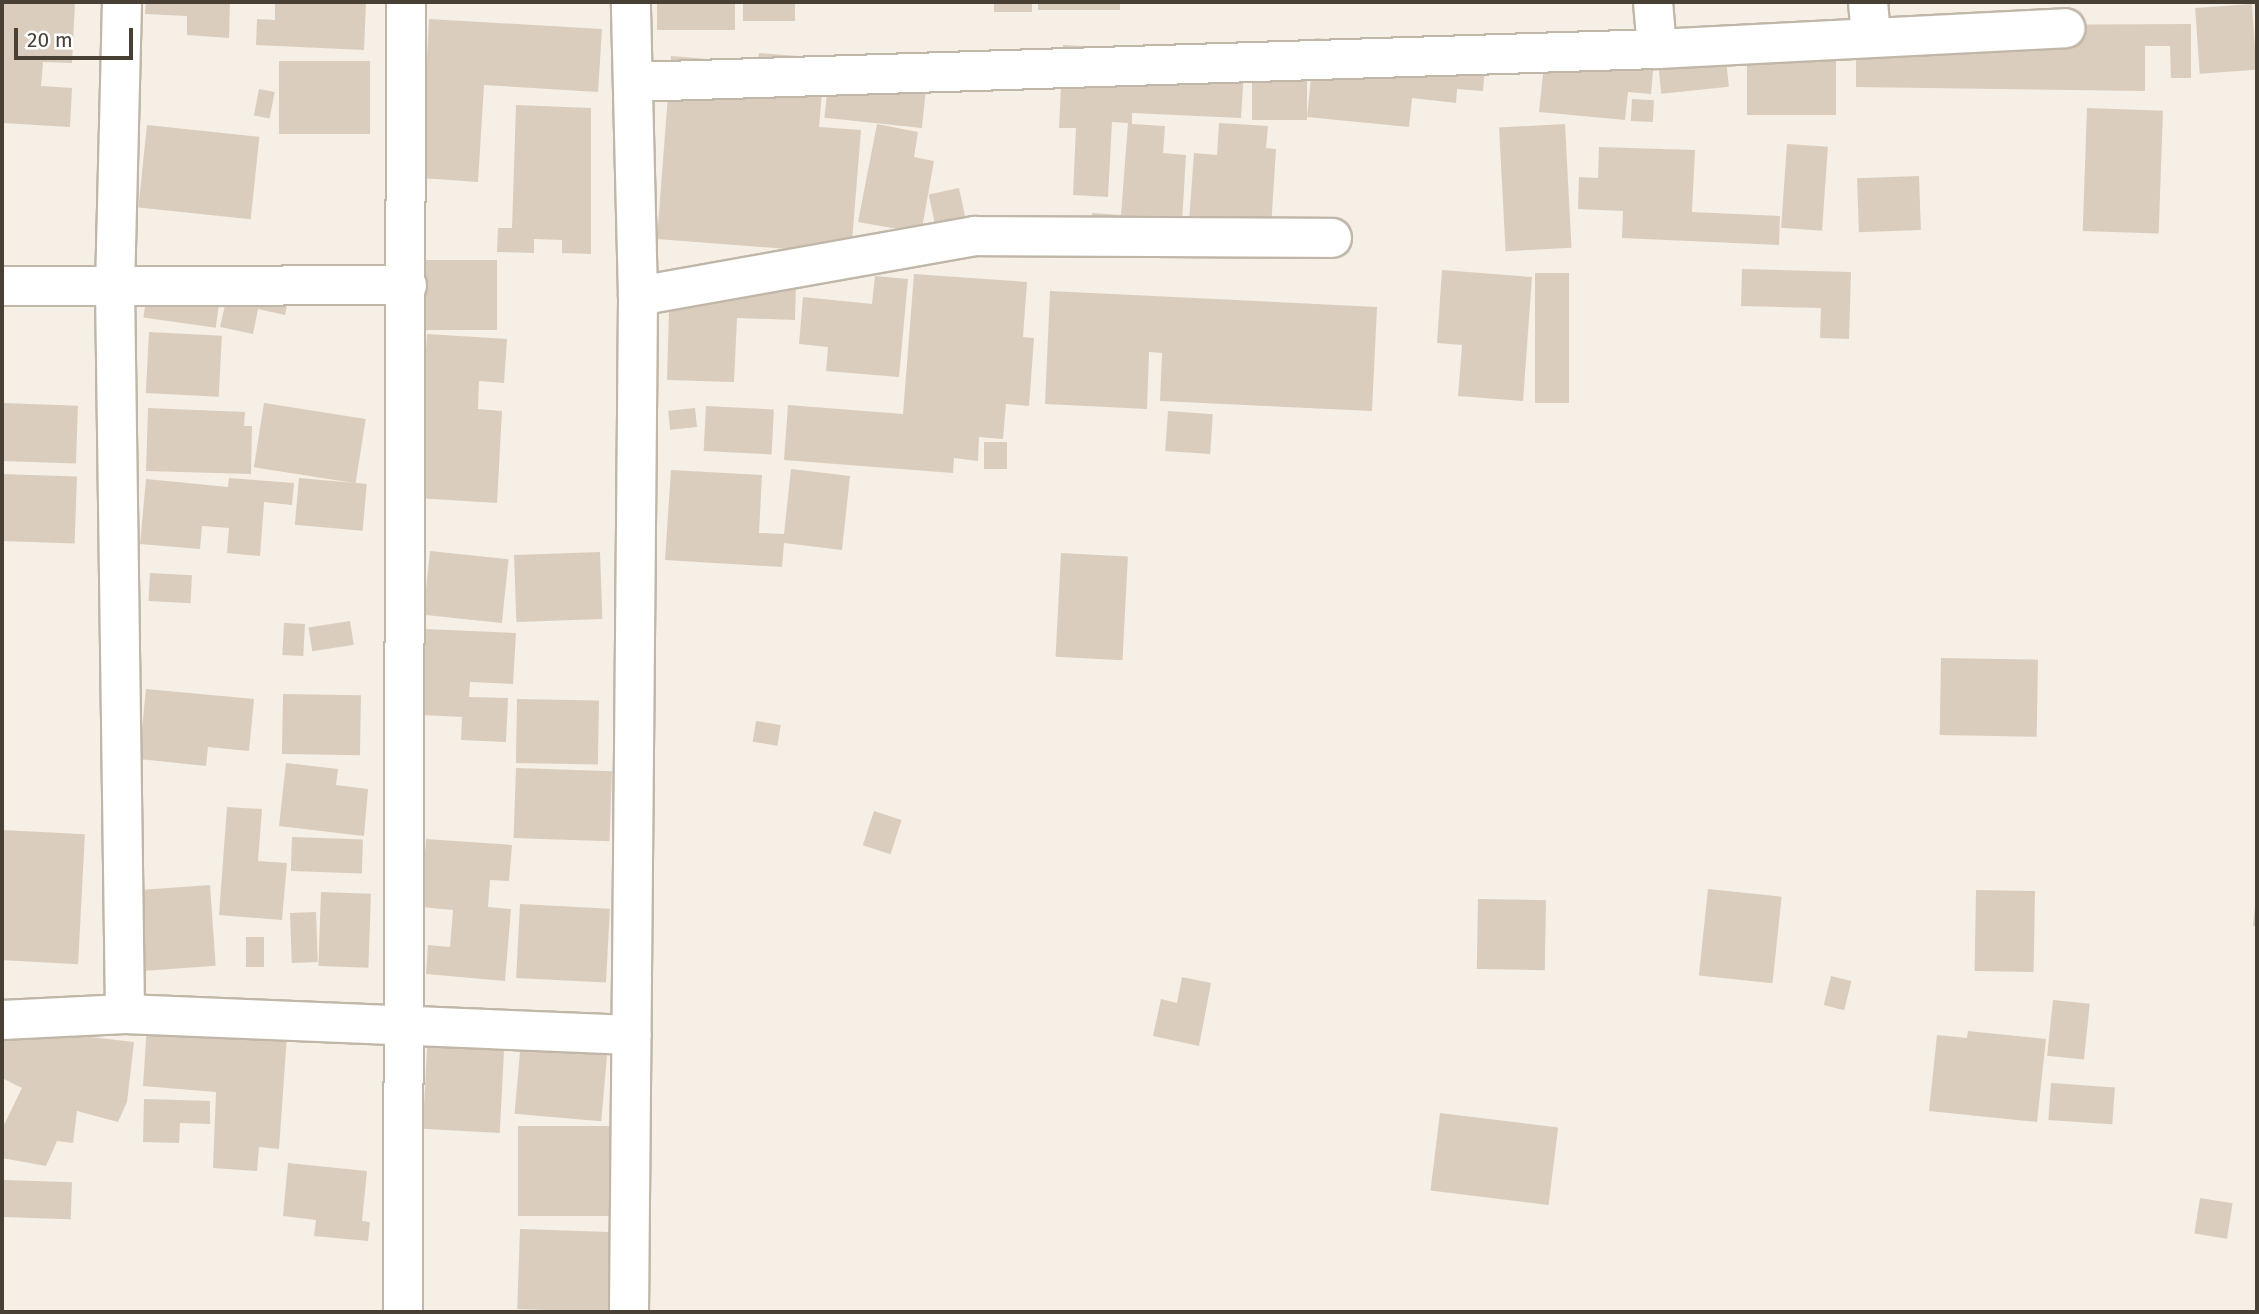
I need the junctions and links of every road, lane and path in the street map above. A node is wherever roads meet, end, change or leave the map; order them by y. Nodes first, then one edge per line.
1 (122, 2) edge
2 (405, 2) edge
3 (631, 2) edge
4 (1653, 2) edge
5 (1870, 18) edge
6 (2065, 28) dead end
7 (1657, 49) junction
8 (635, 82) junction
9 (1332, 238) dead end
10 (407, 285) junction
11 (2, 286) edge
12 (115, 286) junction
13 (638, 296) junction
14 (125, 1014) junction
15 (2, 1020) edge
16 (406, 1028) junction
17 (632, 1035) junction
18 (403, 1312) edge
19 (629, 1312) edge

1 - 12 street
2 - 10 street
3 - 8 street
4 - 7 street
5 - 6 street
5 - 7 street
7 - 8 street
8 - 13 street
9 - 13 street
10 - 12 street
10 - 16 street
11 - 12 street
12 - 14 street
13 - 17 street
14 - 15 street
14 - 16 street
16 - 17 street
16 - 18 street
17 - 19 street

